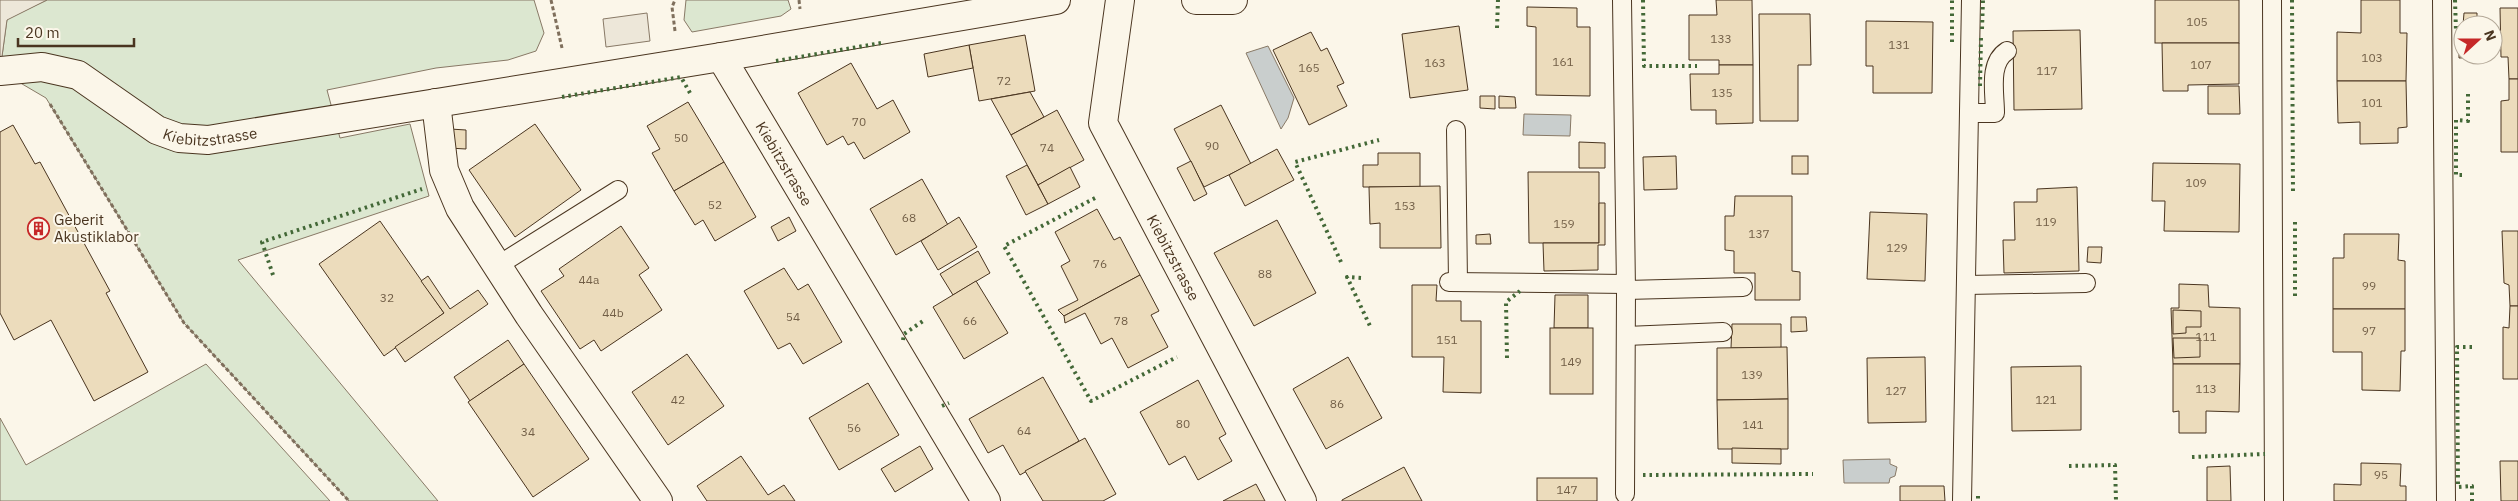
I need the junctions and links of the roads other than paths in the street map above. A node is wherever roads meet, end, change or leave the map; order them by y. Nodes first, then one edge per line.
1 (1056, 0) edge
2 (1120, 0) edge
3 (1201, 0) edge
4 (1233, 0) edge
5 (1622, 0) edge
6 (1971, 0) edge
7 (2272, 0) edge
8 (2442, 0) edge
9 (2007, 51) dead end
10 (721, 57) junction
11 (0, 71) edge
12 (436, 103) junction
13 (1969, 113) junction
14 (1456, 130) dead end
15 (618, 190) dead end
16 (497, 266) junction
17 (2086, 282) dead end
18 (1966, 285) junction
19 (1626, 287) junction
20 (1743, 287) dead end
21 (1723, 332) dead end
22 (1626, 336) junction
23 (1625, 494) dead end
24 (658, 501) edge
25 (986, 501) edge
26 (1302, 501) edge
27 (1962, 501) edge
28 (2274, 501) edge
29 (2446, 501) edge

1 - 10 street, Kiebitzstrasse
2 - 26 street, Kiebitzstrasse
3 - 4 street
5 - 19 lane
6 - 13 lane
7 - 28 lane
8 - 29 lane
9 - 13 lane
10 - 12 street, Kiebitzstrasse
10 - 25 street, Kiebitzstrasse
11 - 12 street, Kiebitzstrasse
12 - 16 street
13 - 18 lane
14 - 19 lane
15 - 16 lane
16 - 24 street
17 - 18 lane
18 - 27 lane
19 - 20 lane
19 - 22 lane
21 - 22 lane
22 - 23 lane

